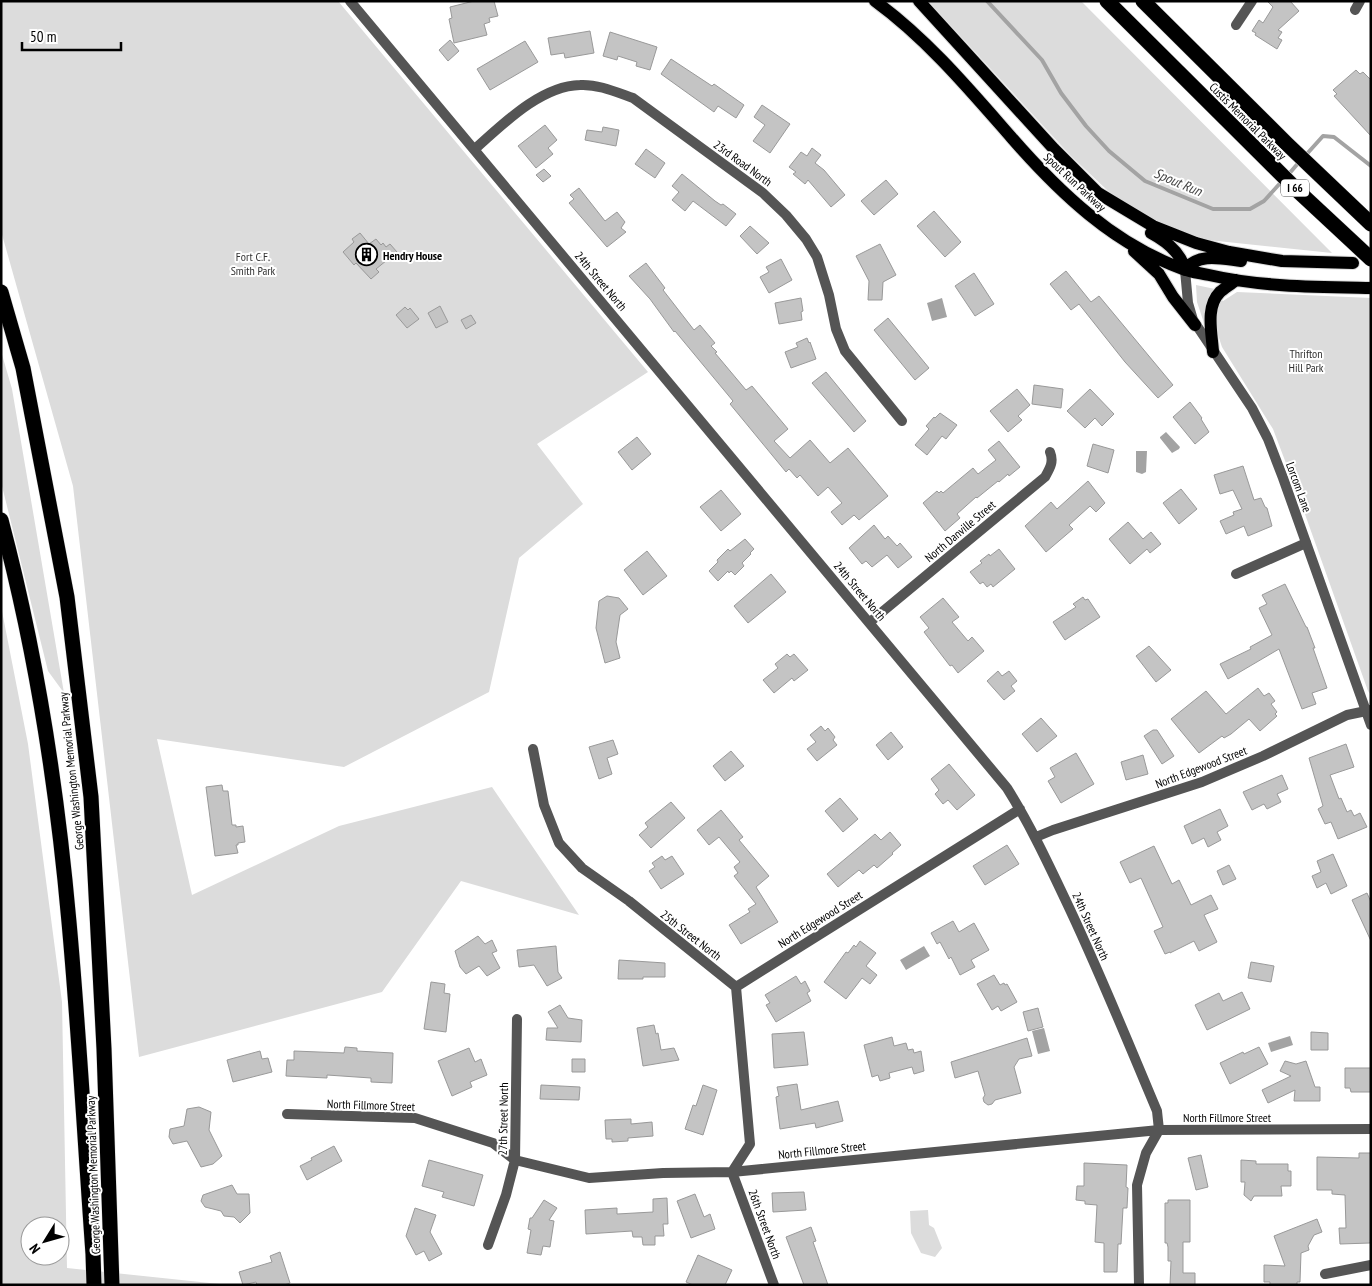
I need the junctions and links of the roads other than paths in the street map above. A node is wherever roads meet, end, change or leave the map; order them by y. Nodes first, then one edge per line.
1 (350, 1) edge
2 (875, 1) edge
3 (919, 1) edge
4 (1107, 1) edge
5 (1143, 1) edge
6 (1252, 1) edge
7 (1236, 25) dead end
8 (476, 148) junction
9 (1098, 193) junction
10 (1371, 224) edge
11 (1117, 236) junction
12 (1371, 259) edge
13 (1282, 261) junction
14 (1353, 263) dead end
15 (1186, 270) junction
16 (1236, 280) junction
17 (1371, 288) edge
18 (1, 292) edge
19 (1195, 325) junction
20 (1213, 352) junction
21 (902, 421) dead end
22 (1050, 452) dead end
23 (1, 520) edge
24 (1306, 543) junction
25 (1236, 574) dead end
26 (870, 622) junction
27 (1368, 710) edge
28 (1371, 725) edge
29 (533, 748) dead end
30 (1020, 809) junction
31 (1036, 837) junction
32 (736, 987) junction
33 (517, 1019) dead end
34 (287, 1114) dead end
35 (1371, 1129) edge
36 (1159, 1130) junction
37 (515, 1160) junction
38 (732, 1172) junction
39 (488, 1245) dead end
40 (1371, 1265) edge
41 (1325, 1274) dead end
42 (94, 1285) edge
43 (112, 1285) edge
44 (774, 1285) edge
45 (1139, 1285) edge

1 - 8 street, 24th Street North
2 - 11 main road, Spout Run Parkway
3 - 9 main road, Spout Run Parkway
4 - 12 highway, Custis Memorial Parkway / I 66
5 - 10 highway, Custis Memorial Parkway / I 66
6 - 7 street
8 - 21 street, 23rd Road North
8 - 26 street, 24th Street North
9 - 13 main road, Spout Run Parkway
9 - 15 main road
11 - 15 main road, Spout Run Parkway
11 - 19 main road
13 - 14 main road, Spout Run Parkway
13 - 15 main road
15 - 16 main road, Spout Run Parkway
15 - 19 street, Lorcom Lane
16 - 17 main road, Spout Run Parkway
16 - 20 main road
18 - 43 highway, George Washington Memorial Parkway
19 - 20 street, Lorcom Lane
20 - 24 street, Lorcom Lane
22 - 26 street, North Danville Street
23 - 42 highway, George Washington Memorial Parkway
24 - 25 street
24 - 27 street, Lorcom Lane
26 - 30 street, 24th Street North
27 - 28 street, Lorcom Lane
27 - 31 street, North Edgewood Street
29 - 32 street, 25th Street North
30 - 31 street, 24th Street North
30 - 32 street, North Edgewood Street
31 - 36 street, 24th Street North
32 - 38 street
33 - 37 street, 27th Street North
34 - 37 street, North Fillmore Street
35 - 36 street, North Fillmore Street
36 - 38 street, North Fillmore Street
36 - 45 street
37 - 38 street, North Fillmore Street
37 - 39 street, 27th Street North
38 - 44 street, 26th Street North
40 - 41 street

